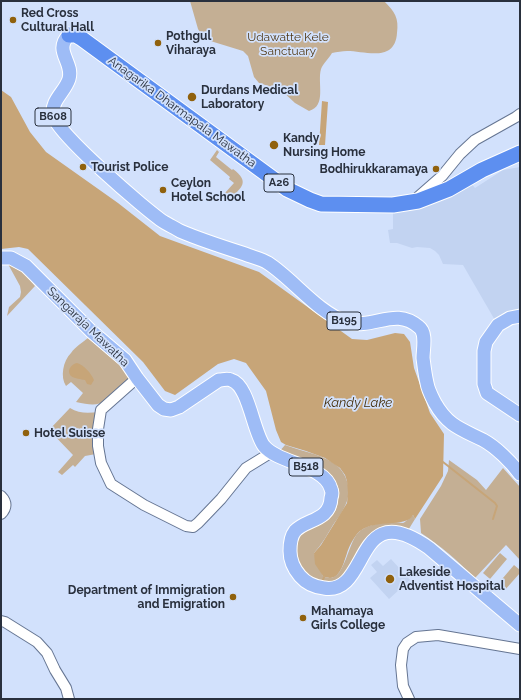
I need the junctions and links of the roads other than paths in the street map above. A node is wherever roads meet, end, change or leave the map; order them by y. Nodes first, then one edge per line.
1 (69, 35) joint
2 (520, 114) edge
3 (517, 157) edge
4 (115, 182) joint
5 (412, 202) junction
6 (1, 258) edge
7 (520, 316) edge
8 (137, 378) junction
9 (520, 415) edge
10 (272, 452) junction
11 (520, 474) edge
12 (1, 496) edge
13 (1, 514) edge
14 (1, 621) edge
15 (520, 625) edge
16 (520, 649) edge
17 (69, 699) edge
18 (409, 699) edge

1 - 4 main road, B608
1 - 5 highway, Anagarika Dharmapala Mawatha / A26
2 - 5 street
3 - 5 highway, Anagarika Dharmapala Mawatha / A26
4 - 11 main road, B195
6 - 8 main road, Sangaraja Mawatha / B518
7 - 9 main road
8 - 10 main road, Sangaraja Mawatha / B518
8 - 10 street
10 - 15 main road, Sangaraja Mawatha / B518
12 - 13 street
14 - 17 street
16 - 18 street

